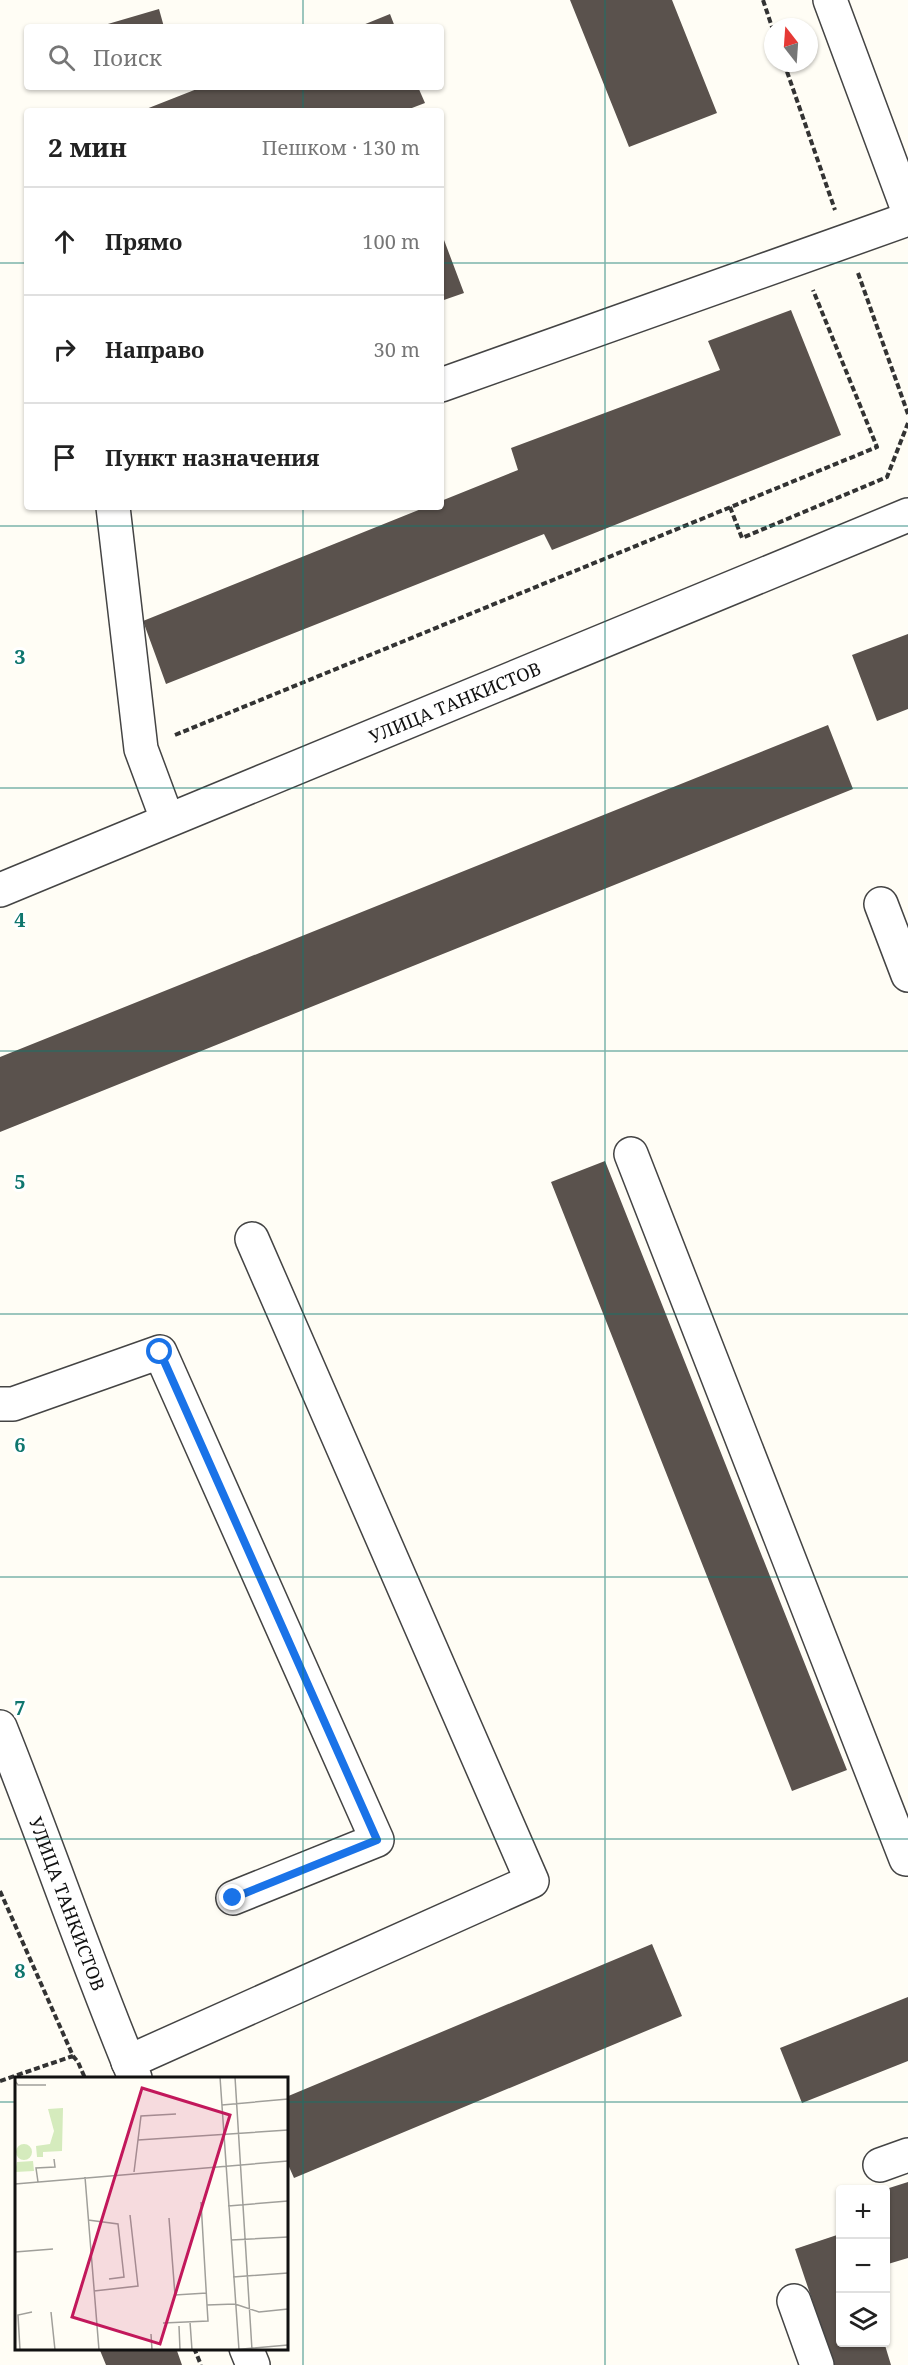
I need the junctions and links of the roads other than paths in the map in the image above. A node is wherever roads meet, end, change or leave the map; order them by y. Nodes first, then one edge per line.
1 (830, 0) edge
2 (908, 210) edge
3 (908, 219) edge
4 (444, 384) edge
5 (113, 510) edge
6 (908, 515) edge
7 (167, 819) junction
8 (0, 890) edge
9 (881, 904) dead end
10 (908, 975) edge
11 (631, 1154) dead end
12 (252, 1239) dead end
13 (0, 1404) edge
14 (0, 1728) edge
15 (908, 1858) edge
16 (233, 1898) dead end
17 (132, 2070) edge
18 (794, 2301) dead end
19 (246, 2350) edge
20 (253, 2365) edge
21 (818, 2365) edge

1 - 2 street
3 - 4 street
5 - 7 street
6 - 7 street, УЛИЦА ТАНКИСТОВ
7 - 8 street, УЛИЦА ТАНКИСТОВ
9 - 10 street
11 - 15 street
12 - 17 street
13 - 16 street
14 - 17 street, УЛИЦА ТАНКИСТОВ
18 - 21 street
19 - 20 street

